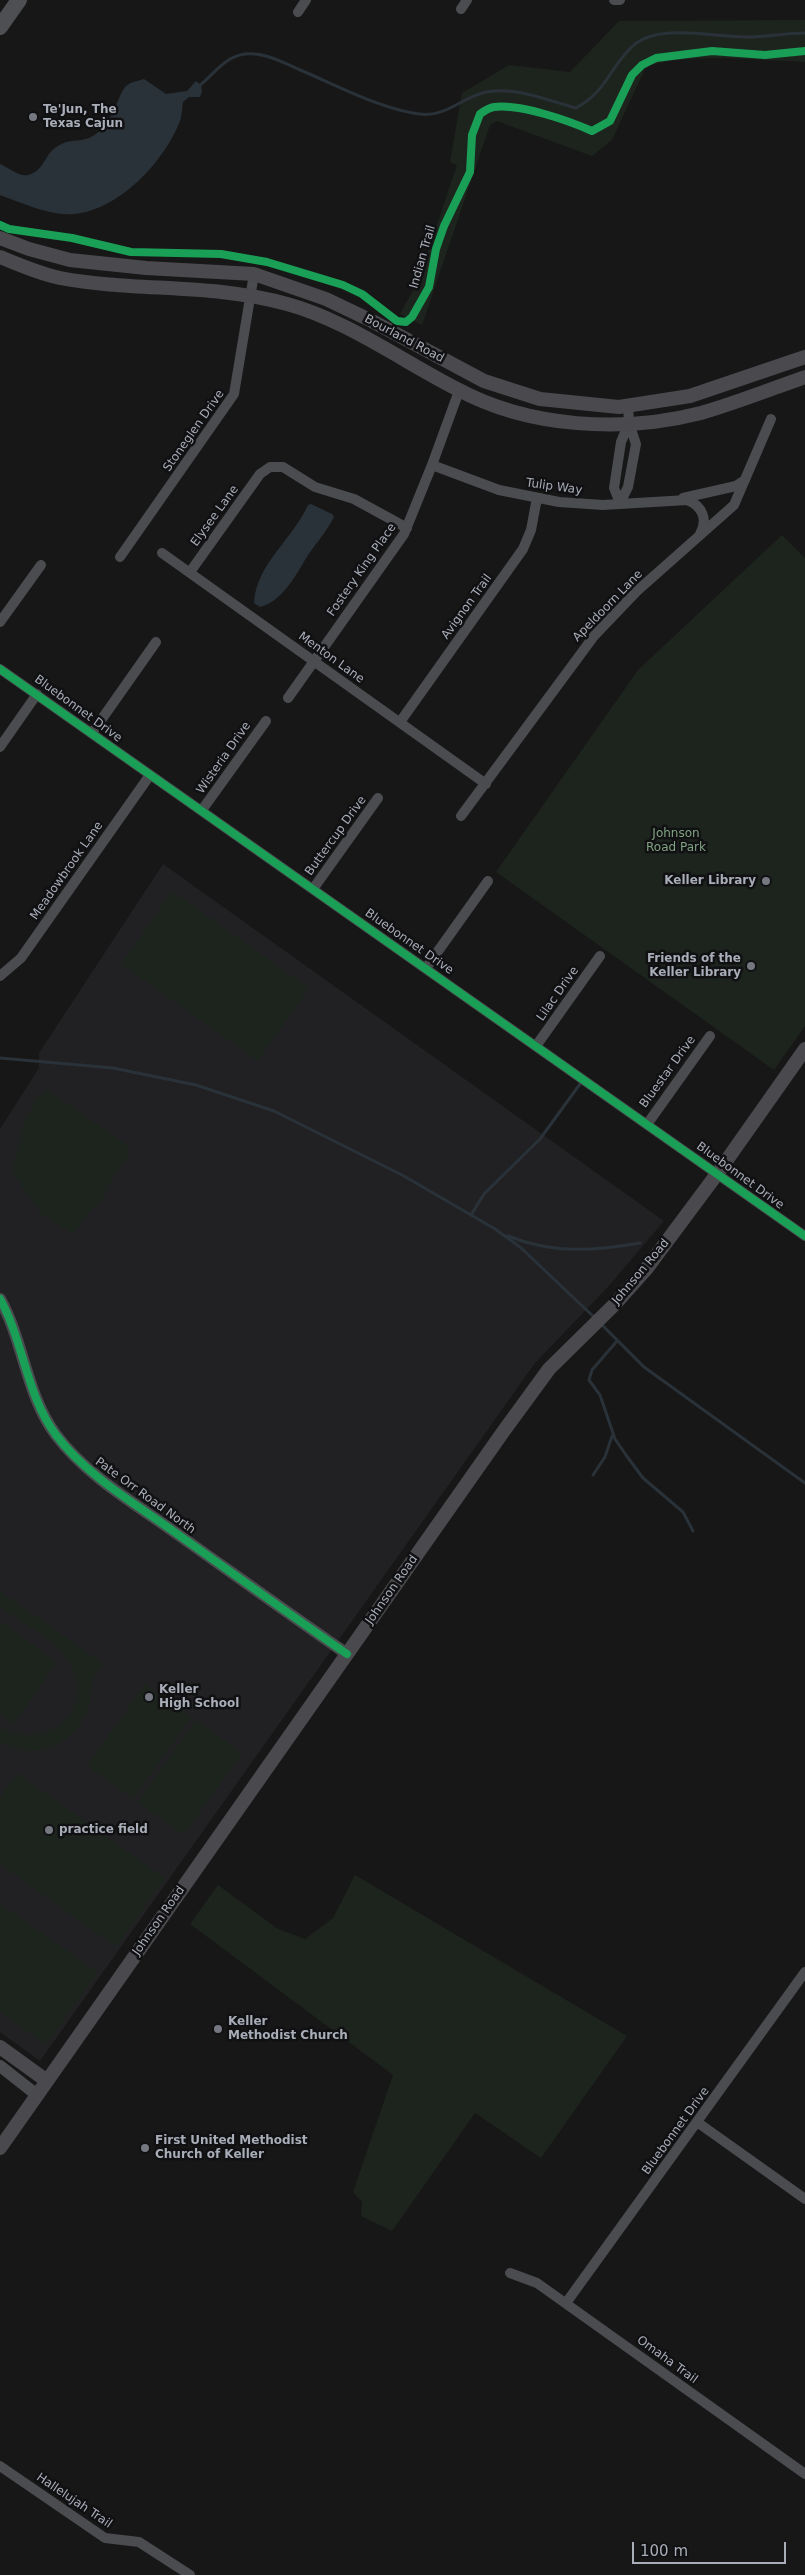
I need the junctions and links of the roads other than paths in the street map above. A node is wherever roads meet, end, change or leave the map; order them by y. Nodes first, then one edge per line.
1 (19, 0) edge
2 (306, 0) edge
3 (615, 0) edge
4 (620, 0) edge
5 (298, 12) dead end
6 (0, 27) edge
7 (0, 238) edge
8 (0, 257) edge
9 (254, 274) junction
10 (251, 295) junction
11 (805, 357) edge
12 (805, 377) edge
13 (459, 391) junction
14 (628, 405) junction
15 (771, 419) dead end
16 (629, 423) junction
17 (432, 465) junction
18 (748, 475) junction
19 (538, 498) junction
20 (677, 500) junction
21 (620, 504) junction
22 (407, 528) junction
23 (696, 538) junction
24 (162, 553) dead end
25 (120, 556) dead end
26 (41, 565) dead end
27 (190, 572) junction
28 (0, 622) edge
29 (156, 642) dead end
30 (314, 661) junction
31 (0, 669) edge
32 (37, 694) junction
33 (288, 698) dead end
34 (266, 721) dead end
35 (400, 722) junction
36 (92, 733) junction
37 (0, 747) edge
38 (150, 775) junction
39 (486, 784) junction
40 (378, 798) dead end
41 (202, 810) junction
42 (462, 816) dead end
43 (488, 881) dead end
44 (314, 889) junction
45 (600, 956) dead end
46 (426, 968) junction
47 (0, 976) edge
48 (710, 1036) dead end
49 (536, 1046) junction
50 (805, 1049) edge
51 (648, 1123) junction
52 (717, 1174) junction
53 (805, 1236) edge
54 (0, 1299) edge
55 (347, 1654) junction
56 (805, 1972) edge
57 (0, 2047) edge
58 (0, 2066) edge
59 (47, 2081) junction
60 (38, 2094) junction
61 (697, 2122) junction
62 (0, 2148) edge
63 (805, 2199) edge
64 (510, 2273) dead end
65 (566, 2303) junction
66 (0, 2466) edge
67 (805, 2474) edge
68 (190, 2575) edge

1 - 6 main road
2 - 5 street
3 - 4 street
7 - 9 main road, Bourland Road
8 - 10 main road, Bourland Road
9 - 10 street, Stoneglen Drive
9 - 14 main road, Bourland Road
10 - 13 main road, Bourland Road
10 - 25 street, Stoneglen Drive
11 - 14 main road, Bourland Road
12 - 16 main road, Bourland Road
13 - 16 main road, Bourland Road
13 - 17 street, Fostery King Place
14 - 16 street
15 - 18 street, Apeldoorn Lane
16 - 21 street
16 - 21 street
17 - 19 street, Tulip Way
17 - 22 street, Fostery King Place
18 - 20 street, Tulip Way
18 - 23 street, Apeldoorn Lane
19 - 21 street, Tulip Way
19 - 35 street, Avignon Trail
20 - 21 street, Tulip Way
20 - 23 street, Tulip Way
22 - 27 street, Elysee Lane
22 - 30 street, Fostery King Place
23 - 39 street, Apeldoorn Lane
24 - 27 street, Menton Lane
26 - 28 street
27 - 30 street, Menton Lane
29 - 36 street
30 - 33 street, Fostery King Place
30 - 35 street, Menton Lane
31 - 32 street, Bluebonnet Drive
32 - 36 street, Bluebonnet Drive
32 - 37 street
34 - 41 street, Wisteria Drive
35 - 39 street, Menton Lane
36 - 38 street, Bluebonnet Drive
38 - 41 street, Bluebonnet Drive
38 - 47 street, Meadowbrook Lane
39 - 42 street, Apeldoorn Lane
40 - 44 street, Buttercup Drive
41 - 44 street, Bluebonnet Drive
43 - 46 street
44 - 46 street, Bluebonnet Drive
45 - 49 street, Lilac Drive
46 - 49 street, Bluebonnet Drive
48 - 51 street, Bluestar Drive
49 - 51 street, Bluebonnet Drive
50 - 52 main road, Johnson Road
51 - 52 street, Bluebonnet Drive
52 - 53 street, Bluebonnet Drive
52 - 55 main road, Johnson Road
54 - 55 street, Pate Orr Road North
55 - 59 main road, Johnson Road
56 - 61 street, Bluebonnet Drive
57 - 59 main road
58 - 60 street
59 - 60 main road, Johnson Road
60 - 62 main road, Johnson Road
61 - 63 street
61 - 65 street, Bluebonnet Drive
64 - 65 street, Omaha Trail
65 - 67 street, Omaha Trail
66 - 68 street, Hallelujah Trail

